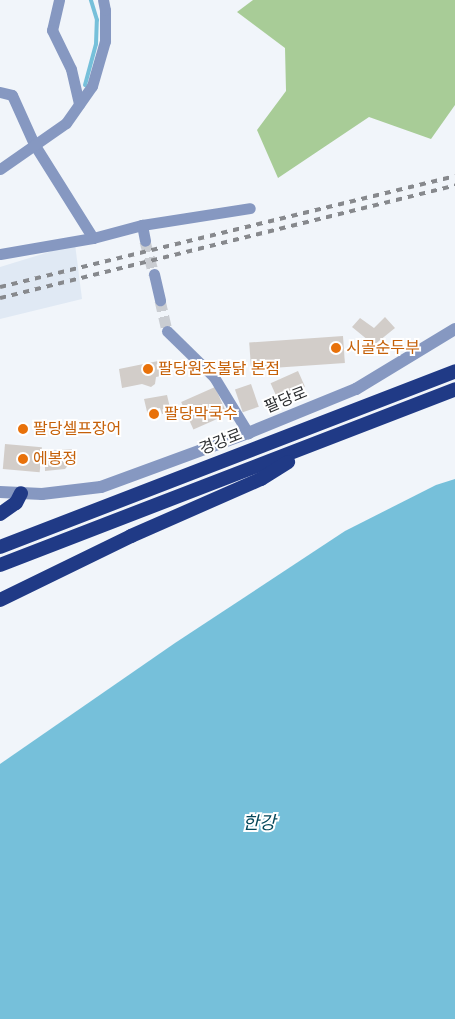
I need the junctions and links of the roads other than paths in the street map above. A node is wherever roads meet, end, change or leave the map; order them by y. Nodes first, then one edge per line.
1 (60, 0) edge
2 (103, 0) edge
3 (0, 92) edge
4 (79, 104) junction
5 (34, 144) junction
6 (0, 169) edge
7 (250, 208) dead end
8 (142, 225) junction
9 (93, 238) junction
10 (145, 241) tunnel mouth
11 (0, 254) edge
12 (154, 274) tunnel mouth
13 (160, 300) tunnel mouth
14 (455, 329) edge
15 (167, 331) tunnel mouth
16 (455, 371) edge
17 (455, 389) edge
18 (248, 433) junction
19 (313, 446) junction
20 (0, 492) edge
21 (21, 493) junction
22 (0, 514) edge
23 (0, 548) edge
24 (0, 566) edge
25 (0, 600) edge

1 - 4 street
2 - 4 street
3 - 5 street
4 - 5 street
5 - 6 street
5 - 9 street
7 - 8 street
8 - 9 street
8 - 10 street
9 - 11 street
12 - 13 street
14 - 18 street, 팔당로
15 - 18 street
16 - 23 highway, 경강로
17 - 19 highway
18 - 21 street, 팔당로
19 - 24 highway
19 - 25 highway
20 - 21 street, 팔당로
21 - 22 highway

